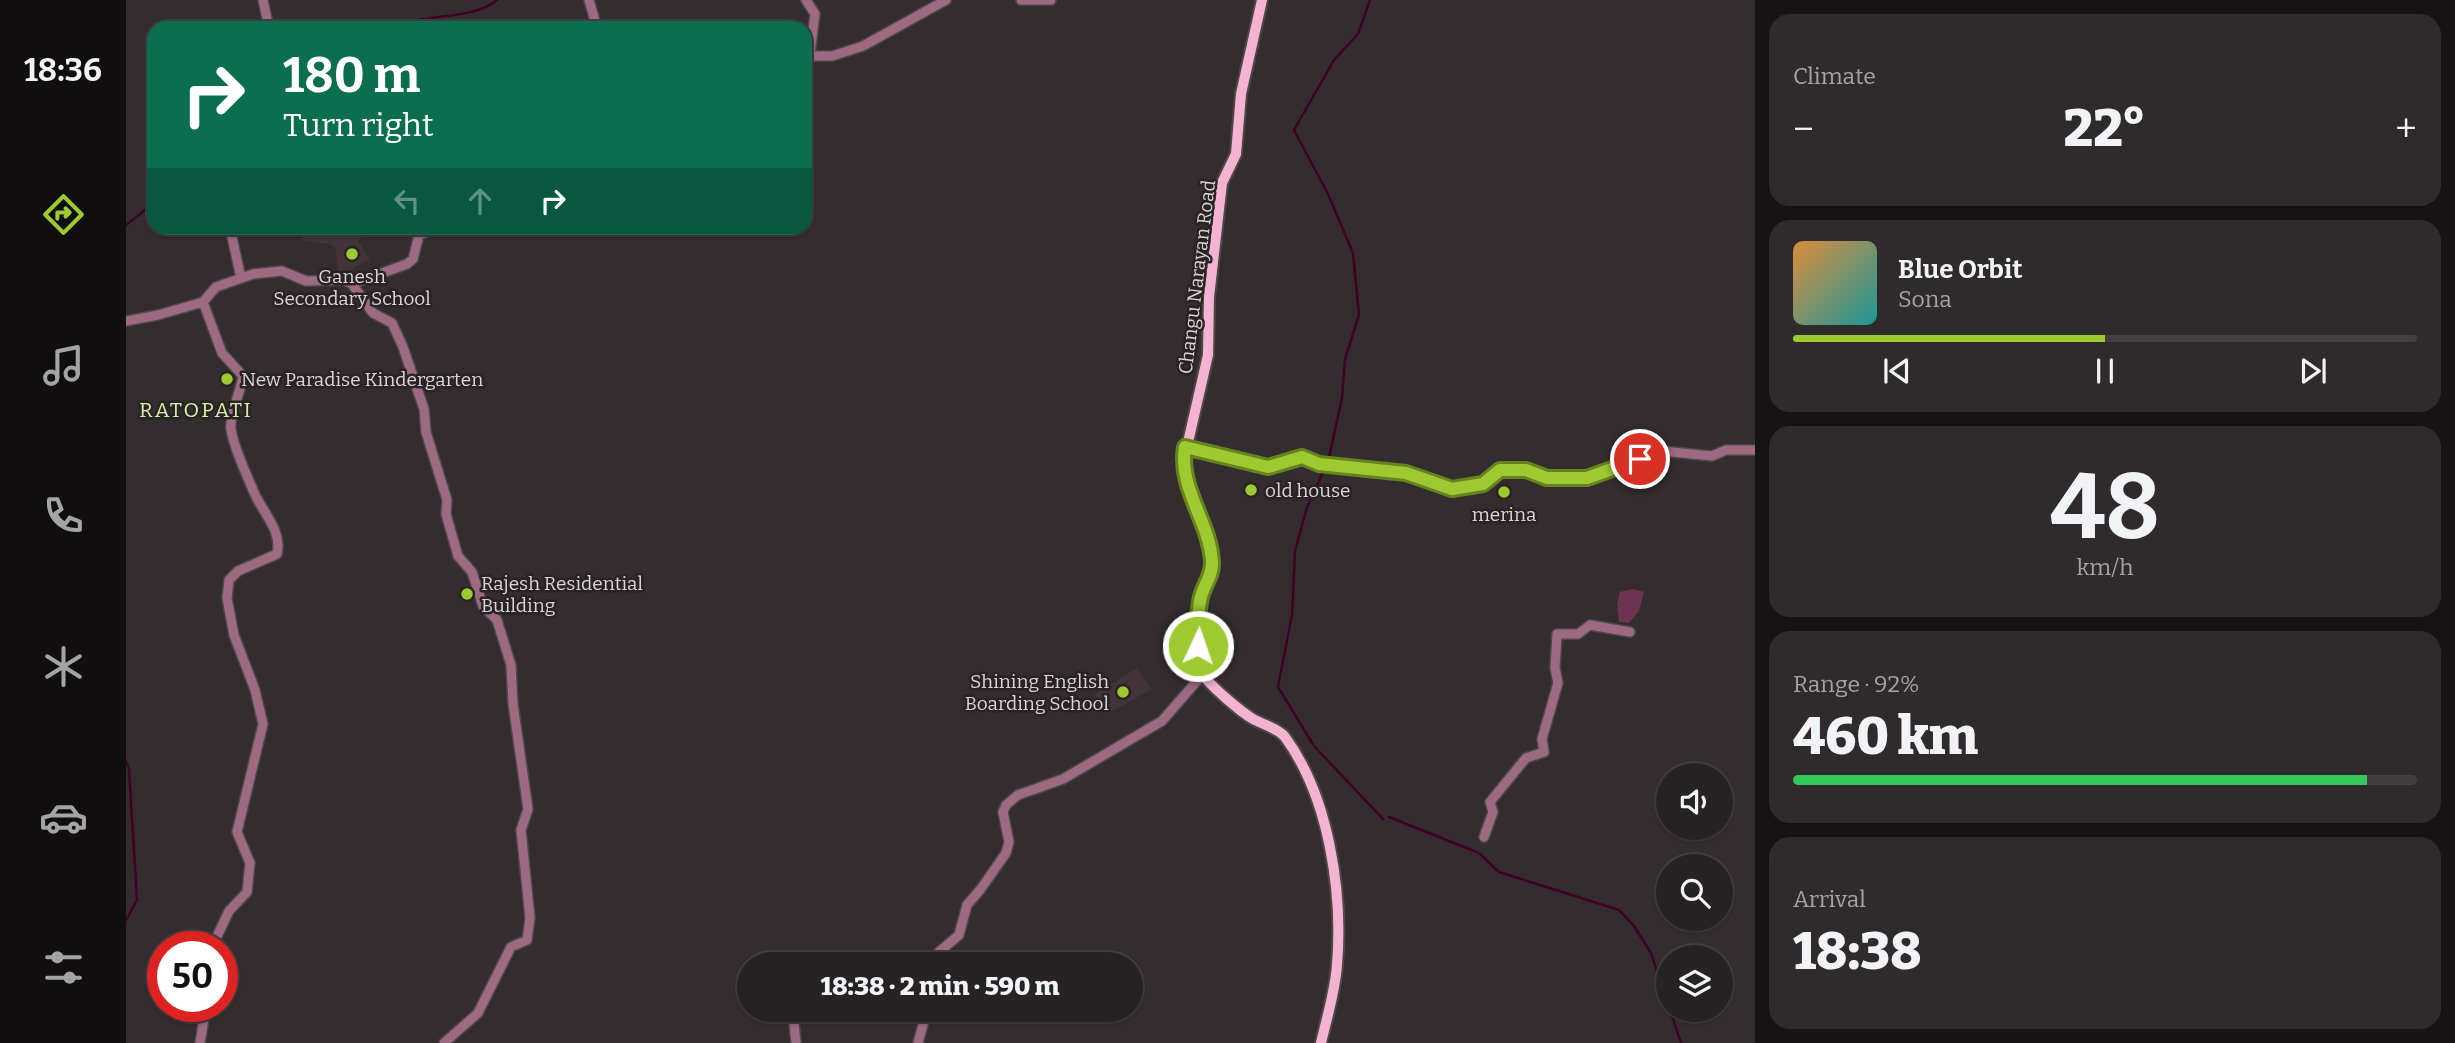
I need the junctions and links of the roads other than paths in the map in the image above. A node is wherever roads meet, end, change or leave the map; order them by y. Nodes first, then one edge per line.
1 (263, 0) edge
2 (589, 0) edge
3 (806, 0) edge
4 (946, 0) edge
5 (1021, 0) edge
6 (1051, 0) edge
7 (1262, 0) edge
8 (268, 21) edge
9 (595, 21) edge
10 (812, 29) edge
11 (812, 55) edge
12 (232, 235) edge
13 (419, 235) edge
14 (241, 278) junction
15 (352, 284) junction
16 (203, 302) junction
17 (126, 321) edge
18 (1185, 447) junction
19 (1755, 450) edge
20 (1630, 632) dead end
21 (1203, 674) junction
22 (1484, 837) dead end
23 (220, 931) edge
24 (939, 952) edge
25 (203, 1022) edge
26 (794, 1022) edge
27 (924, 1022) edge
28 (200, 1043) edge
29 (444, 1043) edge
30 (796, 1043) edge
31 (918, 1043) edge
32 (1321, 1043) edge

1 - 8 street
2 - 9 street
3 - 10 street
4 - 11 street
5 - 6 street
7 - 18 main road, Changu Narayan Road
12 - 14 street
13 - 15 street
14 - 15 street
14 - 16 street
15 - 29 street
16 - 17 street
16 - 23 street
18 - 19 street
18 - 21 main road, Changu Narayan Road
20 - 22 street
21 - 24 street
21 - 32 main road
25 - 28 street
26 - 30 street
27 - 31 street

